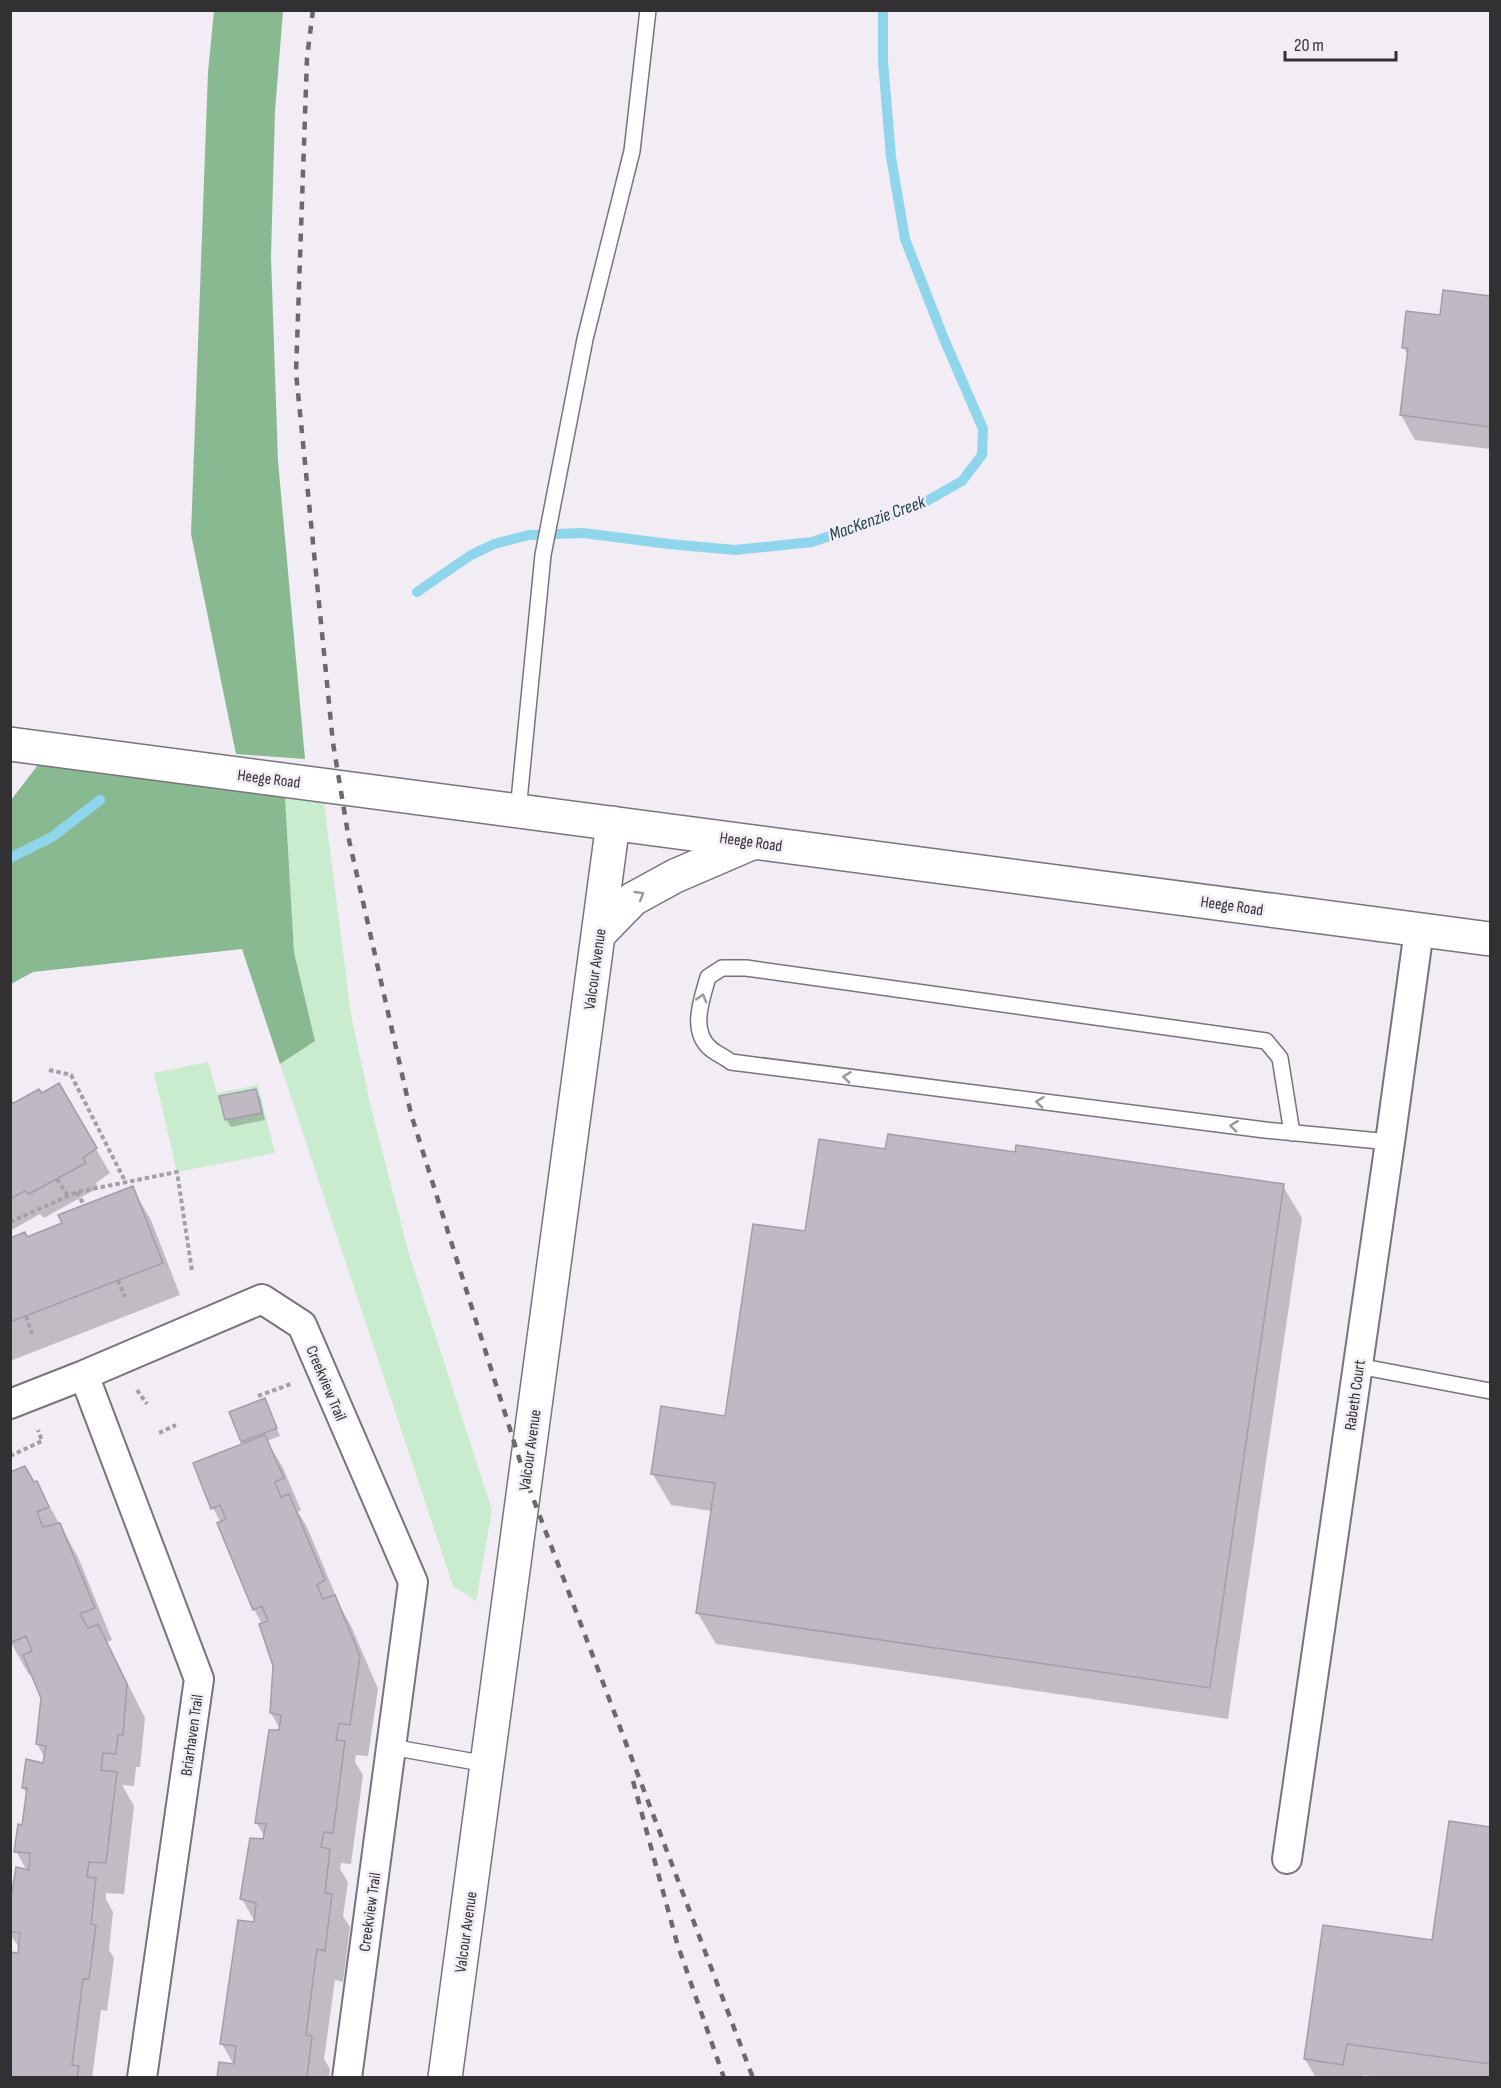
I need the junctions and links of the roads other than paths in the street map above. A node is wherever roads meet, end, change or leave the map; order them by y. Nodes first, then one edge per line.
1 (648, 10) edge
2 (10, 744) edge
3 (518, 811) junction
4 (612, 823) junction
5 (754, 842) junction
6 (1419, 930) junction
7 (598, 935) junction
8 (1491, 939) edge
9 (1292, 1133) junction
10 (1390, 1142) junction
11 (1358, 1366) junction
12 (84, 1375) junction
13 (1491, 1391) edge
14 (10, 1404) edge
15 (391, 1747) junction
16 (488, 1764) junction
17 (1287, 1859) dead end
18 (142, 2078) edge
19 (346, 2078) edge
20 (445, 2078) edge

1 - 3 lane
2 - 3 street, Heege Road
3 - 4 street, Heege Road
4 - 5 street, Heege Road
4 - 7 street, Valcour Avenue
5 - 6 street, Heege Road
7 -> 5 street
6 - 8 street, Heege Road
6 - 10 street, Rabeth Court
7 - 16 street, Valcour Avenue
9 -> 9 lane
9 - 10 lane
10 - 11 street, Rabeth Court
11 - 13 lane
11 - 17 street, Rabeth Court
12 - 14 street, Creekview Trail
12 - 15 street, Creekview Trail
12 - 18 street, Briarhaven Trail
15 - 16 lane
15 - 19 street, Creekview Trail
16 - 20 street, Valcour Avenue

